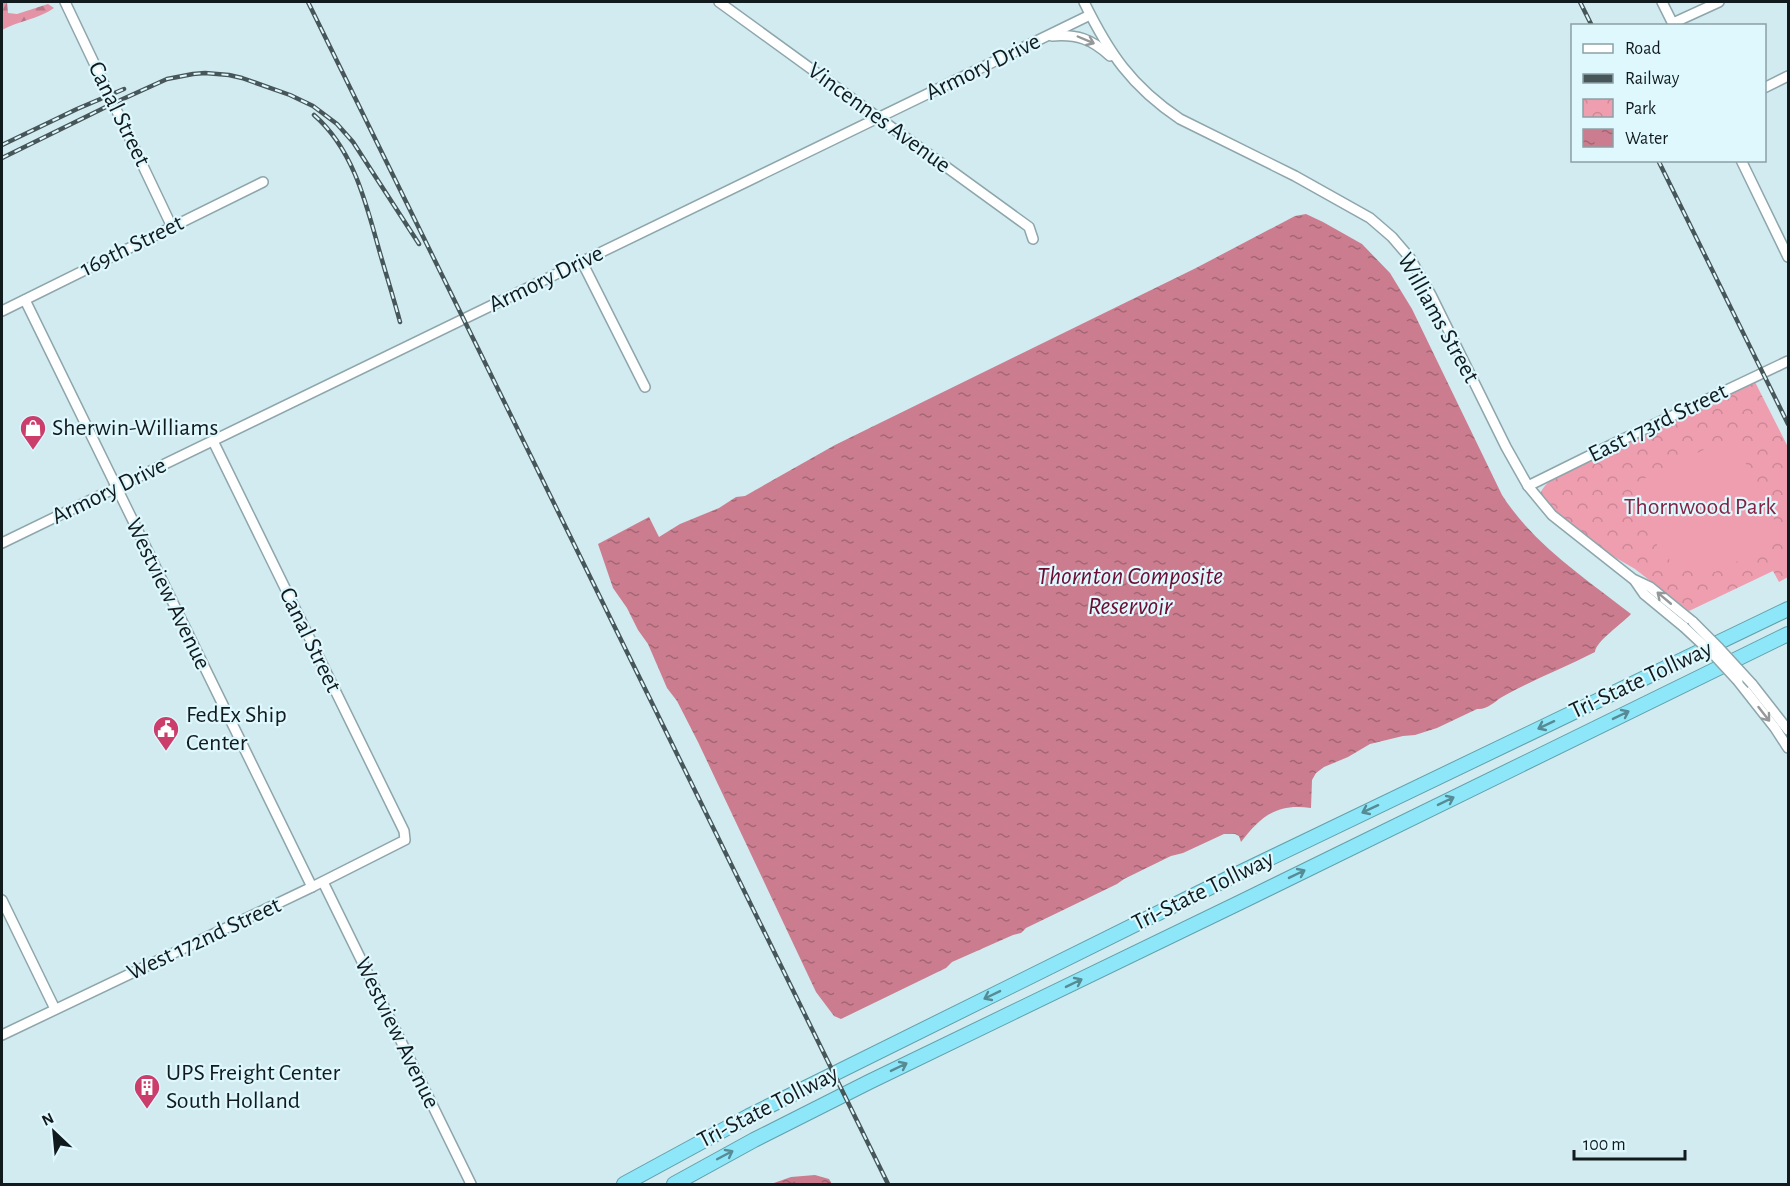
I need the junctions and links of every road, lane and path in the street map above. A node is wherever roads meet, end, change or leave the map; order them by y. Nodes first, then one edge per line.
1 (65, 2) edge
2 (720, 2) edge
3 (1084, 2) edge
4 (1662, 2) edge
5 (1719, 2) edge
6 (1090, 15) junction
7 (1673, 24) edge
8 (1044, 37) junction
9 (1120, 65) junction
10 (1788, 76) edge
11 (1766, 87) edge
12 (878, 118) junction
13 (1742, 162) edge
14 (263, 182) dead end
15 (172, 226) junction
16 (1033, 239) dead end
17 (1788, 257) edge
18 (582, 262) junction
19 (25, 300) junction
20 (2, 311) edge
21 (1788, 361) edge
22 (645, 387) dead end
23 (213, 441) junction
24 (1528, 486) junction
25 (116, 488) junction
26 (2, 543) edge
27 (1788, 609) edge
28 (1688, 625) junction
29 (1788, 634) edge
30 (1788, 730) edge
31 (1788, 748) edge
32 (405, 840) joint
33 (323, 882) junction
34 (312, 887) junction
35 (2, 900) edge
36 (55, 1009) junction
37 (2, 1035) edge
38 (700, 1169) junction
39 (471, 1185) edge
40 (624, 1185) edge
41 (674, 1185) edge
42 (679, 1185) edge

1 - 15 street, Canal Street
2 - 12 street, Vincennes Avenue
3 - 6 street, Williams Street
4 - 7 street
5 - 7 street
6 - 8 street, Armory Drive
6 - 9 street, Williams Street
8 -> 9 street
8 - 12 street, Armory Drive
9 - 24 street, Williams Street
10 - 11 street
12 - 16 street, Vincennes Avenue
12 - 18 street, Armory Drive
13 - 17 street
14 - 15 street, 169th Street
15 - 19 street, 169th Street
18 - 22 street
18 - 23 street, Armory Drive
19 - 20 street, 169th Street
19 - 25 street, Westview Avenue
21 - 24 street, East 173rd Street
23 - 25 street, Armory Drive
23 - 32 street, Canal Street
24 - 28 street, Williams Street
25 - 26 street, Armory Drive
25 - 34 street, Westview Avenue
27 -> 40 highway, Tri-State Tollway
28 - 30 street, Williams Street, bridge
28 -> 31 street, Williams Street, bridge
38 -> 29 highway, Tri-State Tollway
32 - 33 street, West 172nd Street
33 - 34 street, West 172nd Street
33 - 39 street, Westview Avenue
34 - 36 street, West 172nd Street
35 - 36 street
36 - 37 street, West 172nd Street
38 - 41 highway, Tri-State Tollway
38 - 42 highway

